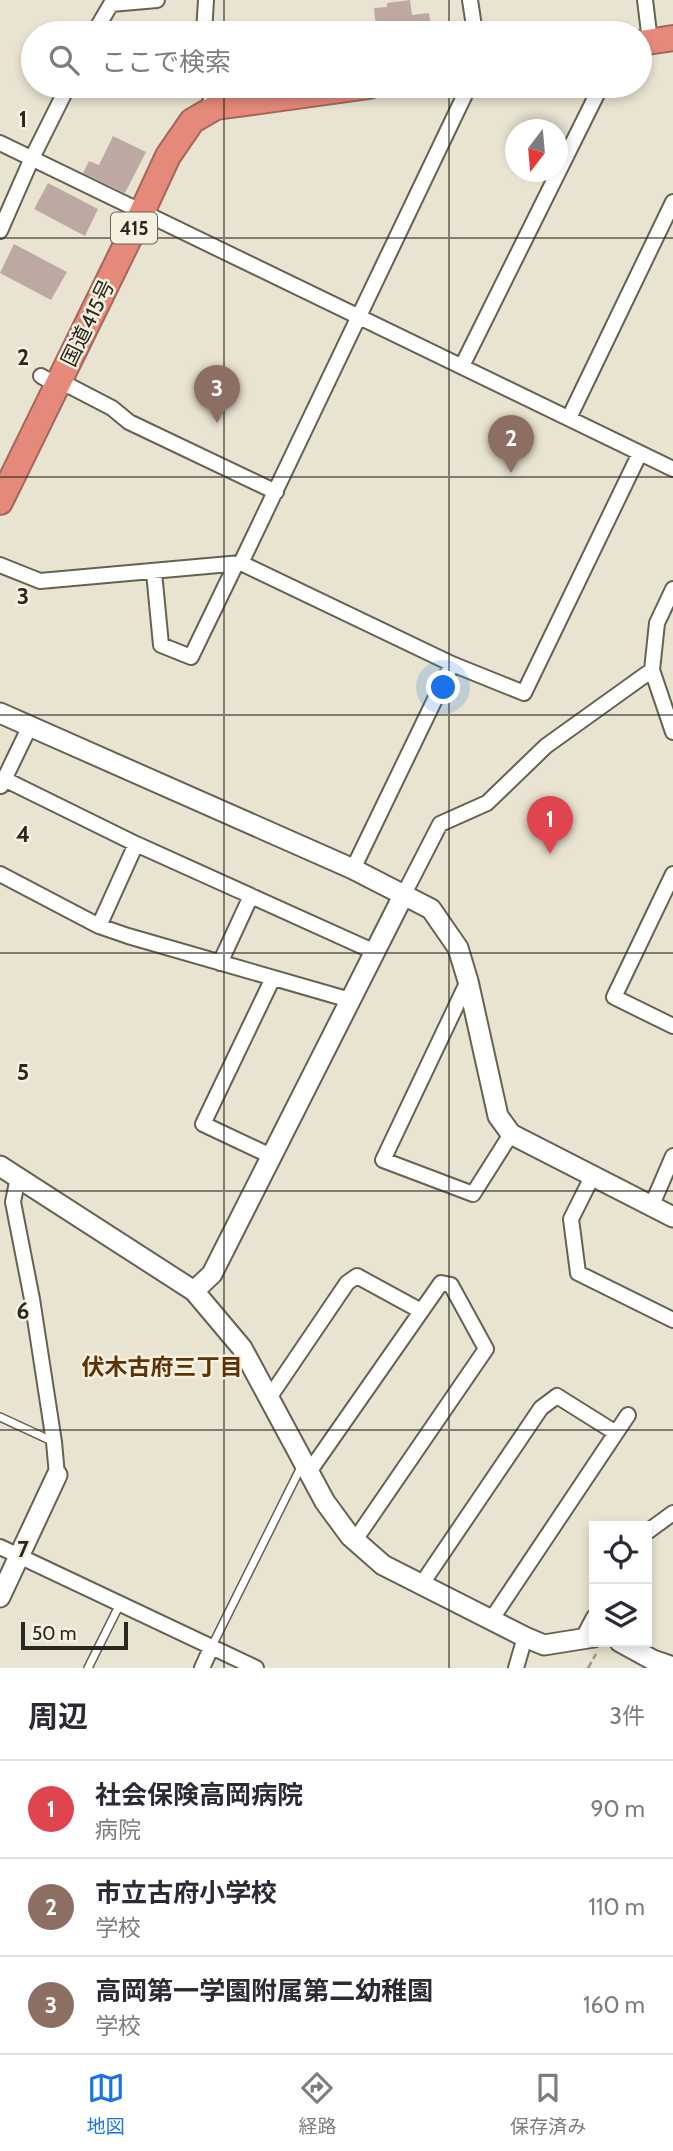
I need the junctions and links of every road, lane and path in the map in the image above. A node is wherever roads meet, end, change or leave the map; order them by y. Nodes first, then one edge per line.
1 (157, 0) edge
2 (206, 0) edge
3 (470, 0) edge
4 (645, 0) edge
5 (101, 21) edge
6 (205, 21) edge
7 (473, 21) edge
8 (650, 21) edge
9 (62, 98) edge
10 (209, 98) edge
11 (463, 98) edge
12 (595, 98) edge
13 (0, 143) edge
14 (32, 158) junction
15 (673, 202) edge
16 (142, 212) junction
17 (0, 231) edge
18 (359, 317) junction
19 (462, 366) junction
20 (58, 384) junction
21 (569, 418) junction
22 (640, 453) junction
23 (673, 469) edge
24 (276, 492) junction
25 (0, 502) edge
26 (238, 564) junction
27 (0, 565) edge
28 (154, 572) junction
29 (673, 589) edge
30 (452, 664) junction
31 (652, 670) junction
32 (0, 713) edge
33 (30, 726) junction
34 (673, 732) edge
35 (2, 783) edge
36 (136, 844) junction
37 (353, 869) junction
38 (0, 874) edge
39 (673, 874) edge
40 (404, 894) junction
41 (251, 896) junction
42 (99, 926) junction
43 (374, 952) junction
44 (220, 962) junction
45 (273, 978) junction
46 (468, 981) junction
47 (350, 1000) junction
48 (673, 1026) edge
49 (511, 1134) junction
50 (271, 1156) junction
51 (673, 1156) edge
52 (0, 1166) edge
53 (18, 1177) junction
54 (592, 1177) junction
55 (651, 1207) junction
56 (673, 1217) edge
57 (194, 1291) junction
58 (421, 1311) junction
59 (673, 1320) edge
60 (269, 1398) junction
61 (628, 1415) dead end
62 (0, 1418) edge
63 (616, 1433) junction
64 (54, 1442) junction
65 (306, 1467) junction
66 (57, 1475) joint
67 (673, 1513) edge
68 (652, 1528) edge
69 (355, 1540) junction
70 (0, 1547) edge
71 (20, 1557) junction
72 (421, 1584) junction
73 (0, 1597) edge
74 (120, 1604) junction
75 (491, 1620) junction
76 (524, 1637) junction
77 (589, 1637) edge
78 (212, 1647) junction
79 (629, 1647) edge
80 (673, 1667) edge
81 (89, 1668) edge
82 (202, 1668) edge
83 (256, 1668) edge
84 (516, 1668) edge

1 - 5 street
2 - 6 street
3 - 7 street
4 - 8 street
9 - 14 street
10 - 16 highway, 国道415号 / 415
11 - 18 street
12 - 19 street
13 - 14 street
14 - 16 street
14 - 17 street
15 - 21 street
16 - 18 street
16 - 20 highway, 国道415号 / 415
18 - 19 street
18 - 24 street
19 - 21 street
20 - 24 street
20 - 25 highway, 国道415号 / 415
21 - 22 street
22 - 23 street
22 - 30 street
24 - 26 street
26 - 28 street
26 - 28 street
26 - 30 street
27 - 28 street
29 - 31 street
30 - 37 street
31 - 34 street
31 - 40 street
32 - 33 street
33 - 35 street
33 - 37 street
35 - 36 street
36 - 41 street
36 - 42 street
37 - 40 street
38 - 42 street
39 - 48 street
40 - 43 street
40 - 46 street
41 - 43 street
41 - 44 street
42 - 44 street
43 - 47 street
44 - 45 street
45 - 47 street
45 - 50 street
46 - 49 street
46 - 49 street
47 - 50 street
49 - 54 street
50 - 57 street
51 - 55 street
52 - 53 street
53 - 57 street
53 - 64 street
54 - 55 street
54 - 59 street
55 - 56 street
57 - 60 street
58 - 60 street
58 - 65 street
58 - 69 street
60 - 65 street
61 - 63 street
62 - 64 lane
63 - 72 street
63 - 75 street
64 - 66 street
65 - 69 street
65 - 78 lane
66 - 71 street
67 - 68 street
69 - 72 street
70 - 71 street
71 - 73 street
71 - 74 street
72 - 75 street
74 - 78 street
74 - 81 lane
75 - 76 street
76 - 77 street
76 - 84 street
78 - 82 street
78 - 83 street
79 - 80 street

